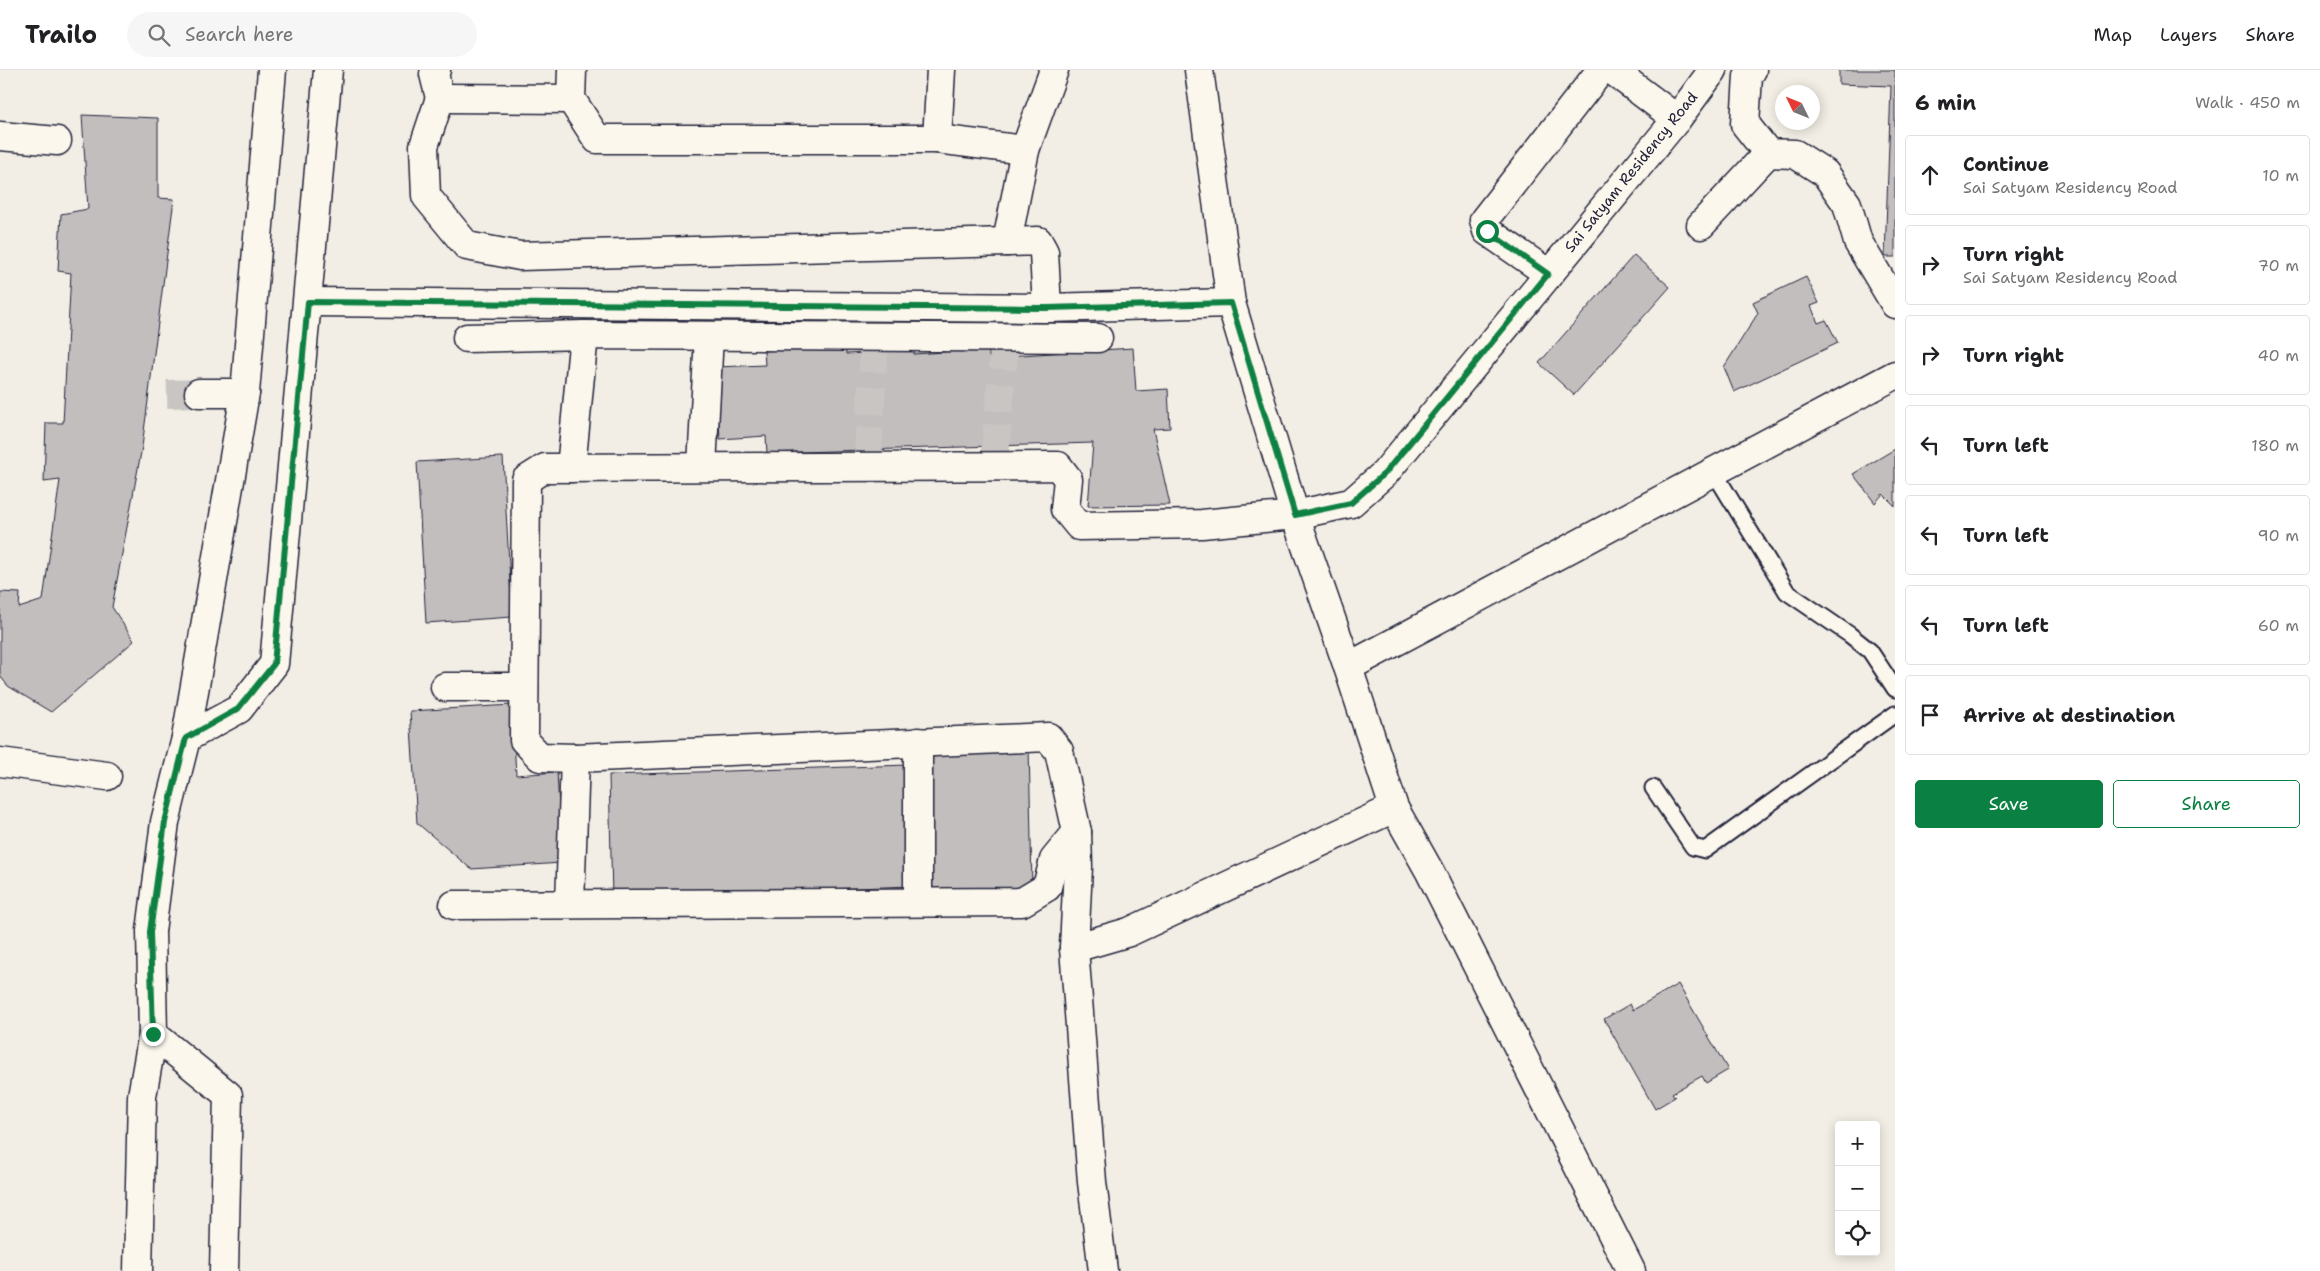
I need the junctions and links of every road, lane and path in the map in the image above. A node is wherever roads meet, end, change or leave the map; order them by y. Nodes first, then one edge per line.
1 (272, 70) edge
2 (328, 70) edge
3 (436, 70) edge
4 (572, 70) edge
5 (941, 70) edge
6 (1054, 70) edge
7 (1199, 70) edge
8 (1601, 70) edge
9 (1612, 70) edge
10 (1713, 70) edge
11 (1752, 70) edge
12 (440, 98) junction
13 (571, 99) junction
14 (1677, 119) junction
15 (0, 136) edge
16 (937, 139) junction
17 (57, 141) dead end
18 (1025, 150) junction
19 (1768, 153) junction
20 (1701, 225) dead end
21 (1007, 242) junction
22 (1548, 274) junction
23 (308, 302) junction
24 (1894, 302) edge
25 (1231, 303) junction
26 (1047, 308) junction
27 (584, 335) junction
28 (709, 336) junction
29 (467, 338) dead end
30 (1098, 338) dead end
31 (1895, 376) edge
32 (245, 393) junction
33 (199, 394) tunnel mouth
34 (702, 466) junction
35 (571, 468) junction
36 (1714, 472) junction
37 (1295, 515) junction
38 (1348, 667) junction
39 (445, 687) dead end
40 (524, 687) junction
41 (1895, 688) edge
42 (1895, 714) edge
43 (186, 738) junction
44 (918, 742) junction
45 (575, 758) junction
46 (0, 762) edge
47 (107, 776) dead end
48 (1653, 788) dead end
49 (1394, 808) junction
50 (1077, 832) junction
51 (918, 902) junction
52 (454, 904) dead end
53 (570, 904) junction
54 (1074, 948) junction
55 (153, 1034) junction
56 (138, 1271) edge
57 (224, 1271) edge
58 (1103, 1271) edge
59 (1631, 1271) edge

1 - 32 street
2 - 23 street
3 - 12 street
4 - 13 street
5 - 16 street
6 - 18 street
7 - 25 street
8 - 22 street
9 - 14 street
10 - 14 street, Sai Satyam Residency Road
11 - 19 street
12 - 13 street
12 - 21 street
13 - 16 street
14 - 22 street, Sai Satyam Residency Road
15 - 17 street
16 - 18 street
18 - 21 street
19 - 20 street
19 - 24 street
21 - 26 street
22 - 37 street, Sai Satyam Residency Road
23 - 26 street
23 - 43 street
25 - 26 street
25 - 37 street
27 - 28 street
27 - 29 street
27 - 35 street
28 - 30 street
28 - 34 street
31 - 36 street
32 - 33 street
32 - 43 street
34 - 35 street
34 - 37 street, Sai Satyam Residency Road
35 - 40 street
36 - 38 street
36 - 41 lane
37 - 38 street
38 - 49 street
39 - 40 street
40 - 45 street
42 - 48 lane
43 - 55 street
44 - 45 street
44 - 50 street
44 - 51 street
45 - 53 street
46 - 47 street
49 - 54 street
49 - 59 street
50 - 51 street
50 - 54 street
51 - 53 street
52 - 53 street
54 - 58 street
55 - 56 street
55 - 57 street

